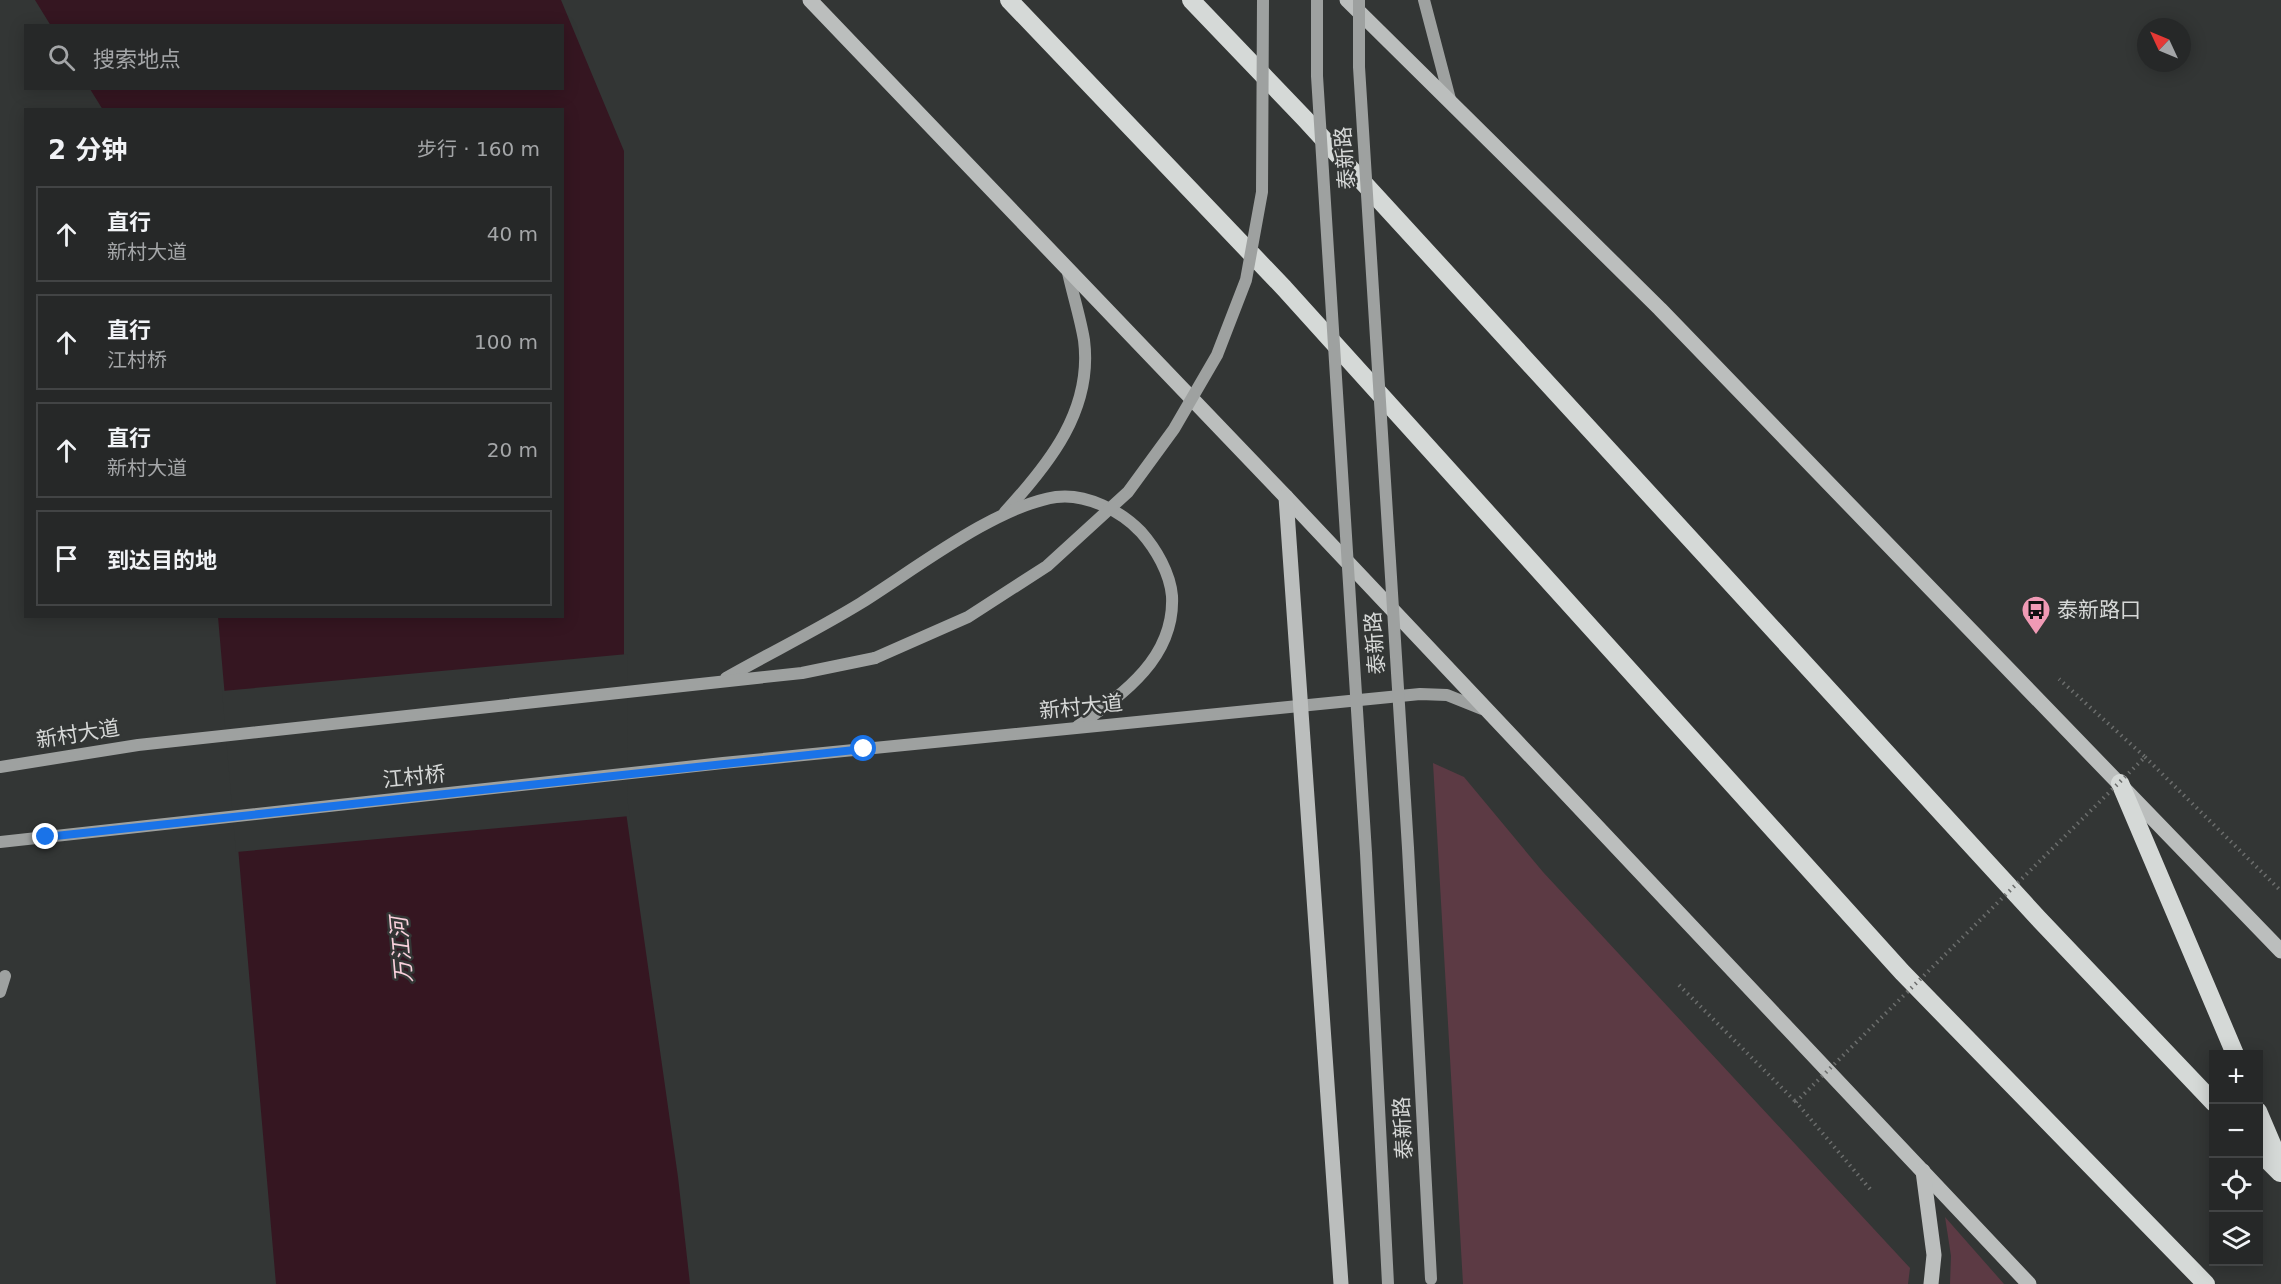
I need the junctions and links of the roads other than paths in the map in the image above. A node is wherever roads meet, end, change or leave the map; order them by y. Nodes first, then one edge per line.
1 (810, 0) edge
2 (1009, 0) edge
3 (1191, 0) edge
4 (1263, 0) edge
5 (1317, 0) edge
6 (1347, 0) edge
7 (1359, 0) edge
8 (1425, 0) edge
9 (1451, 104) junction
10 (1067, 268) junction
11 (1286, 497) junction
12 (1004, 513) junction
13 (719, 682) junction
14 (1301, 706) junction
15 (1489, 712) junction
16 (1076, 727) junction
17 (0, 766) edge
18 (673, 769) joint
19 (2120, 783) junction
20 (0, 842) edge
21 (2281, 951) edge
22 (5, 976) dead end
23 (0, 992) edge
24 (2233, 1050) edge
25 (2209, 1098) edge
26 (2263, 1121) edge
27 (2263, 1155) edge
28 (2281, 1165) edge
29 (1923, 1171) junction
30 (2281, 1175) edge
31 (1432, 1282) edge
32 (1341, 1284) edge
33 (1388, 1284) edge
34 (1931, 1284) edge
35 (2029, 1284) edge
36 (2206, 1284) edge

1 - 10 main road
2 - 36 highway
3 - 25 highway
4 - 13 main road, bridge
5 - 33 main road, 泰新路, bridge
6 - 9 main road
7 - 31 main road, 泰新路, bridge
8 - 9 main road
9 - 19 main road
10 - 11 main road
10 - 12 main road
11 - 14 main road
11 - 15 main road
12 - 13 main road
12 - 16 main road
13 - 17 main road, 新村大道
14 - 15 main road, 新村大道
14 - 16 main road, 新村大道
14 - 32 main road
15 - 29 main road
16 - 18 main road, 新村大道
18 - 20 main road, 江村桥
19 - 21 main road
19 - 24 highway
22 - 23 main road
26 - 28 highway
27 - 30 highway
29 - 34 main road
29 - 35 main road

